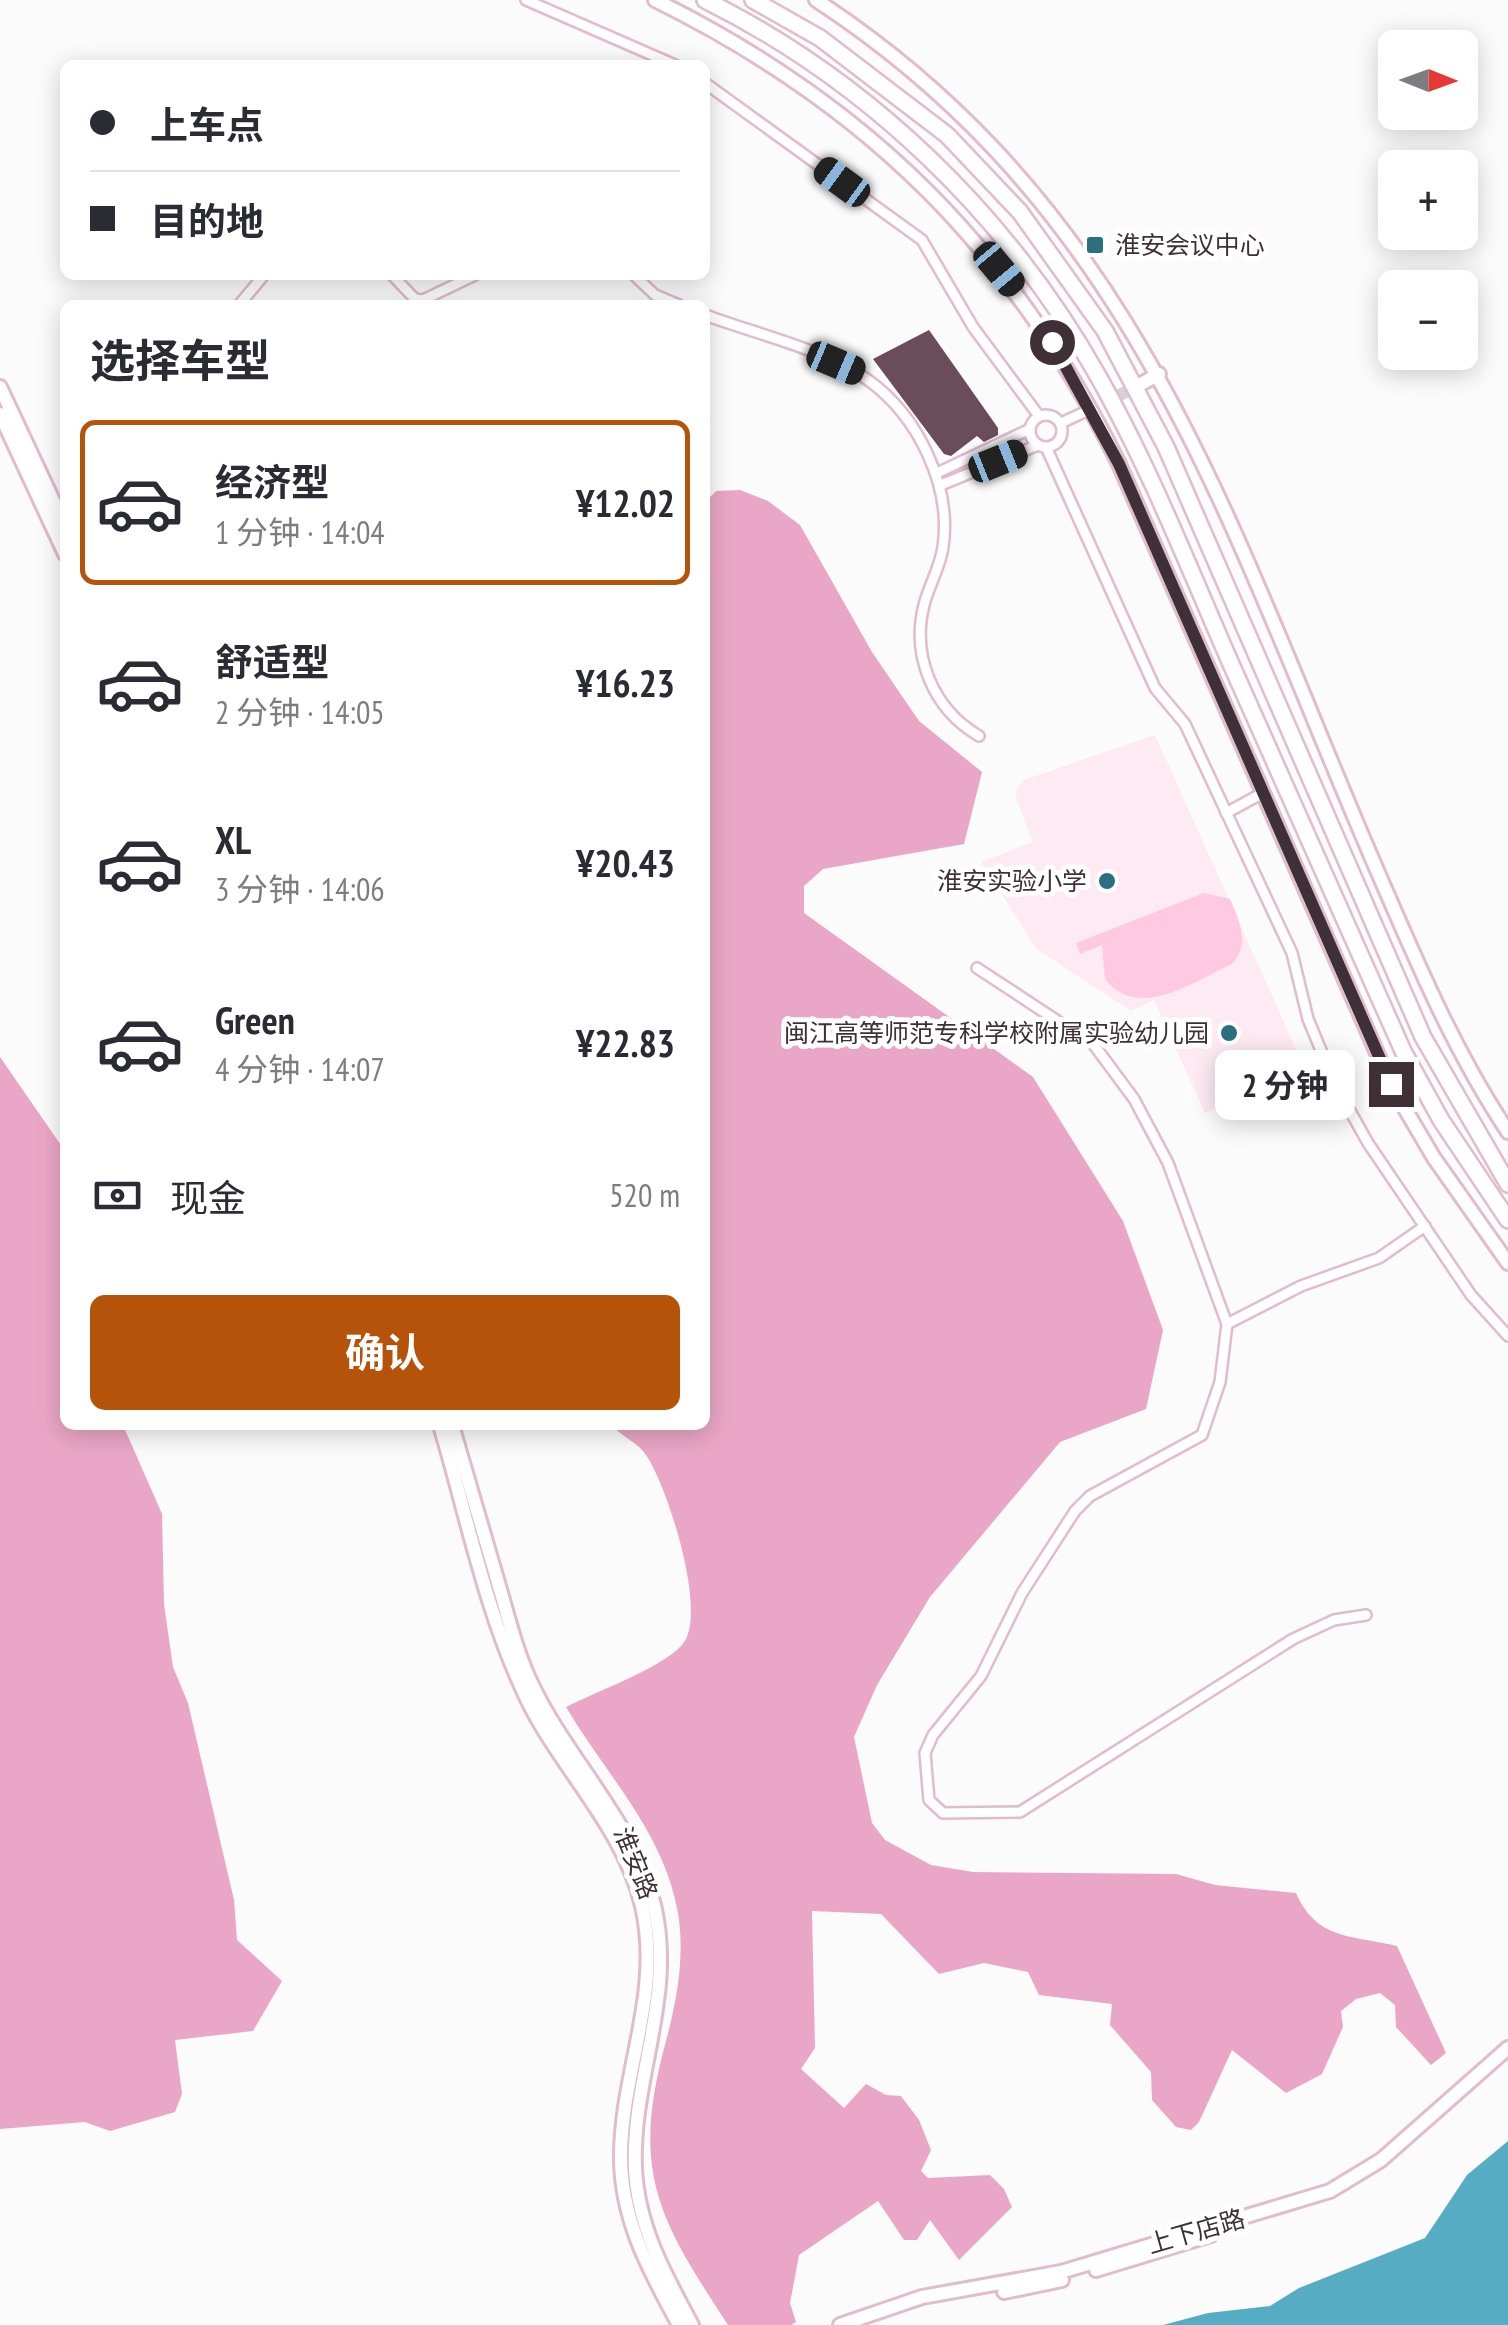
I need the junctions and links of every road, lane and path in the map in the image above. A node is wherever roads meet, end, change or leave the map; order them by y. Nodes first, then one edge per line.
1 (526, 0) edge
2 (655, 0) edge
3 (705, 0) edge
4 (753, 0) edge
5 (816, 0) edge
6 (666, 60) edge
7 (710, 86) edge
8 (260, 280) edge
9 (397, 280) edge
10 (465, 280) edge
11 (639, 280) edge
12 (243, 300) edge
13 (423, 300) edge
14 (423, 300) edge
15 (666, 300) edge
16 (710, 317) edge
17 (1159, 374) junction
18 (1141, 384) tunnel mouth
19 (0, 387) edge
20 (1097, 406) junction
21 (0, 414) edge
22 (1038, 416) junction
23 (1061, 423) junction
24 (1030, 428) junction
25 (1042, 446) junction
26 (936, 473) junction
27 (941, 484) junction
28 (60, 515) edge
29 (60, 543) edge
30 (979, 736) dead end
31 (1261, 794) junction
32 (1226, 812) junction
33 (977, 968) dead end
34 (1508, 1132) edge
35 (1508, 1184) edge
36 (1508, 1220) edge
37 (1425, 1226) junction
38 (1508, 1263) edge
39 (1227, 1324) junction
40 (1508, 1336) edge
41 (441, 1430) edge
42 (453, 1430) edge
43 (1366, 1614) dead end
44 (1508, 2052) edge
45 (679, 2325) edge
46 (692, 2325) edge
47 (840, 2325) edge
48 (856, 2325) edge

1 - 6 street
2 - 20 main road
3 - 36 highway
4 - 35 highway
5 - 17 main road
7 - 22 street
8 - 12 street
9 - 14 street
10 - 13 street
11 - 15 street
16 - 26 street
17 - 18 main road
17 - 34 main road
19 - 28 main road
20 - 23 street
20 - 31 main road
21 - 29 main road
22 - 23 street
22 - 24 street
23 - 25 street
24 - 25 street
24 - 26 street
25 - 27 street
25 - 32 street
26 - 27 street
27 - 30 street
31 - 32 street
31 - 38 main road
32 - 37 street
33 - 39 street
37 - 39 street
37 - 40 street
39 - 43 street
41 - 45 main road, 淮安路
42 - 46 main road, 淮安路
44 - 47 main road, 上下店路
44 - 48 main road, 上下店路

